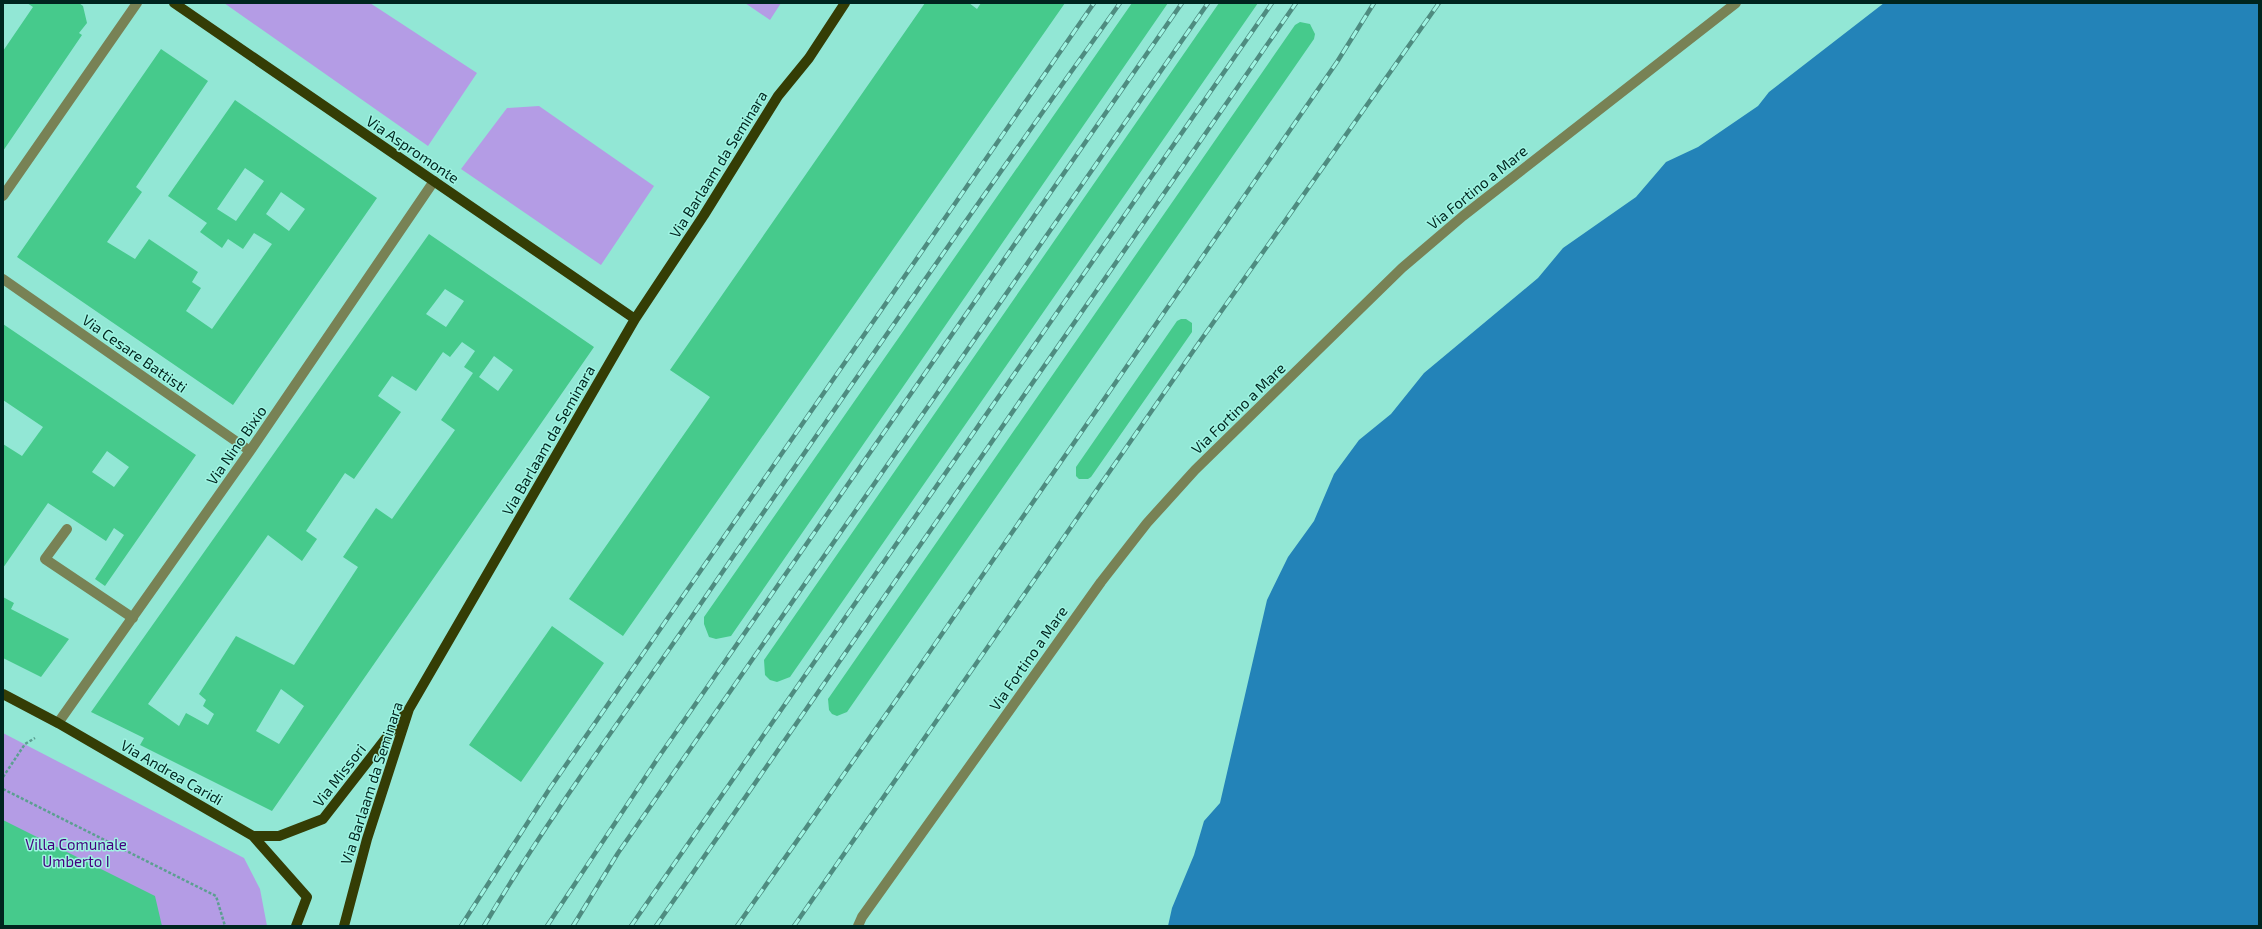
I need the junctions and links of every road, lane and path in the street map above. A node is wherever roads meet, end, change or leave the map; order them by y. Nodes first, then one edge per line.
1 (137, 3) edge
2 (174, 3) edge
3 (845, 3) edge
4 (1736, 3) edge
5 (434, 181) junction
6 (3, 196) edge
7 (3, 279) edge
8 (635, 319) junction
9 (250, 451) junction
10 (67, 529) dead end
11 (133, 618) junction
12 (3, 694) edge
13 (408, 709) junction
14 (58, 724) junction
15 (25, 744) dead end
16 (3, 777) edge
17 (3, 789) edge
18 (253, 836) junction
19 (225, 926) edge
20 (296, 926) edge
21 (344, 926) edge
22 (858, 926) edge

1 - 6 street
2 - 5 main road, Via Aspromonte
3 - 8 main road, Via Barlaam da Seminara
4 - 22 street, Via Fortino a Mare
5 - 8 main road, Via Aspromonte
5 - 9 street, Via Nino Bixio
7 - 9 street, Via Cesare Battisti
8 - 13 main road, Via Barlaam da Seminara
9 - 11 street, Via Nino Bixio
10 - 11 street
11 - 14 street, Via Nino Bixio
12 - 14 main road, Via Andrea Caridi
13 - 18 main road, Via Missori
13 - 21 main road, Via Barlaam da Seminara
14 - 18 main road, Via Andrea Caridi
15 - 16 path
17 - 19 path
18 - 20 main road, Via Andrea Caridi

